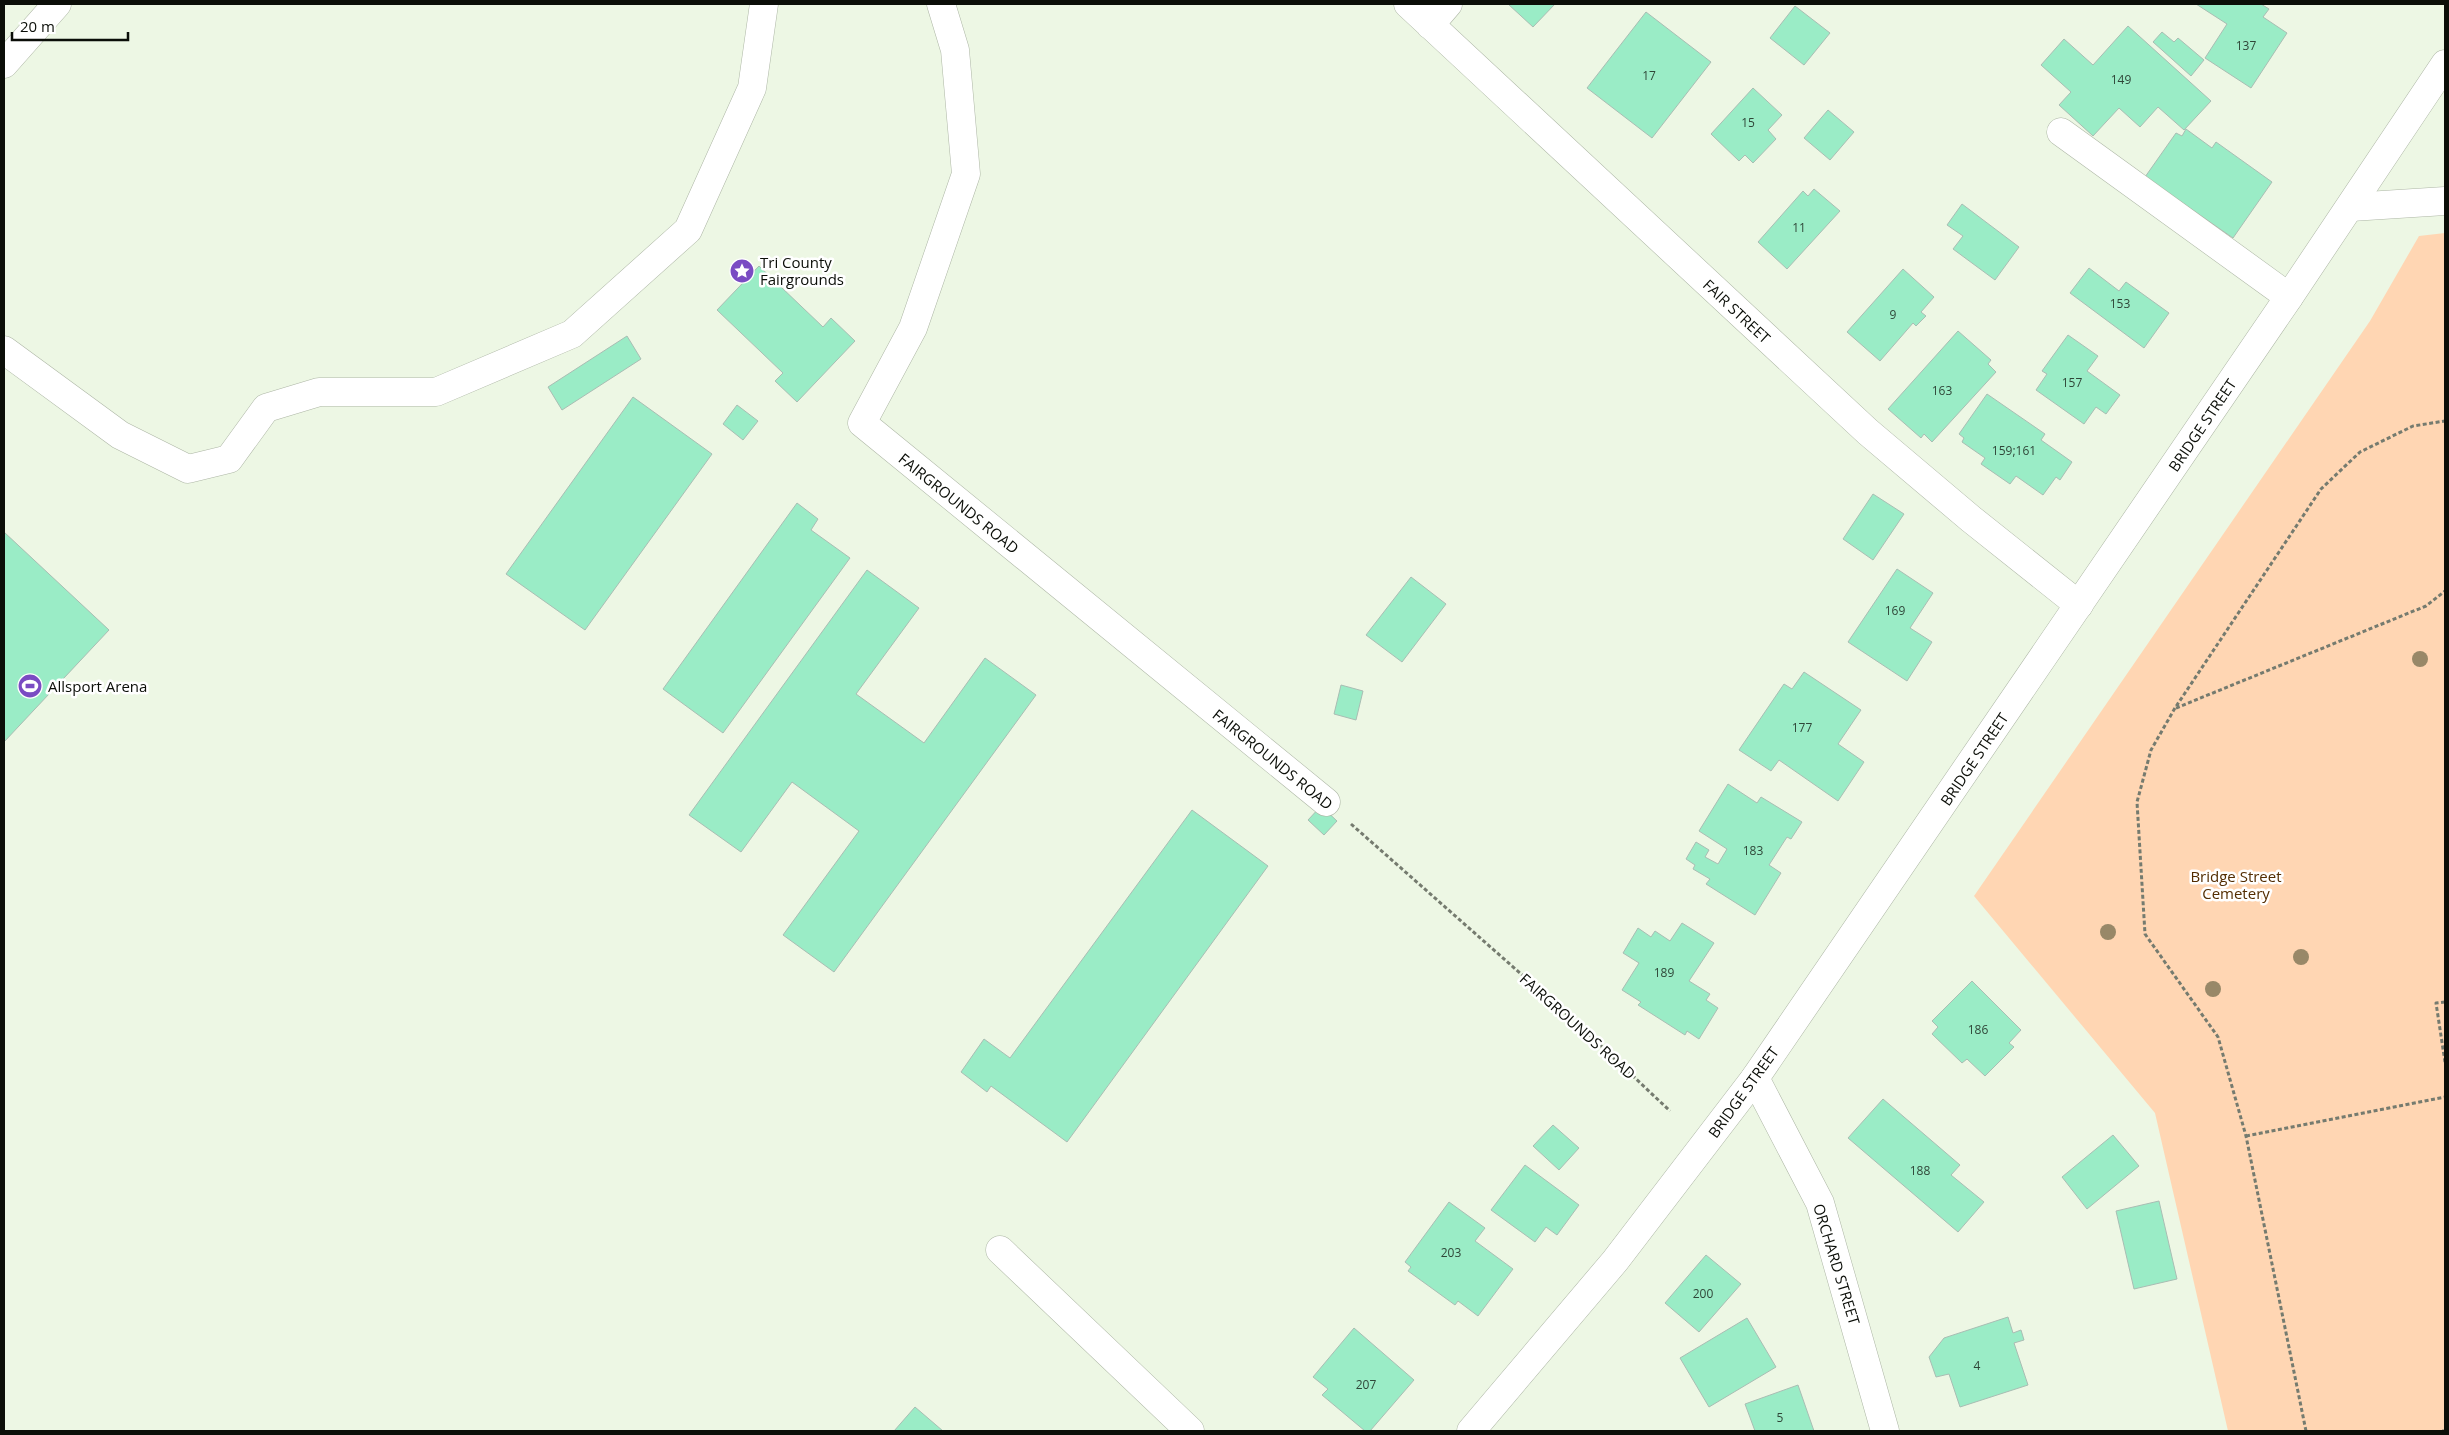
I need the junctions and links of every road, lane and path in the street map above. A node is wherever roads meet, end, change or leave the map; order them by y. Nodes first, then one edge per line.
1 (58, 4) edge
2 (764, 4) edge
3 (941, 4) edge
4 (1408, 4) edge
5 (1448, 4) edge
6 (1430, 25) junction
7 (4, 64) edge
8 (2445, 64) edge
9 (2060, 132) dead end
10 (2445, 201) edge
11 (2351, 207) junction
12 (2289, 297) junction
13 (4, 350) edge
14 (2445, 421) edge
15 (2445, 591) edge
16 (2079, 605) junction
17 (2175, 708) junction
18 (1326, 802) joint
19 (2445, 1002) edge
20 (2445, 1062) edge
21 (1755, 1078) junction
22 (2445, 1097) edge
23 (1670, 1111) dead end
24 (2246, 1136) junction
25 (1000, 1250) dead end
26 (2445, 1430) edge
27 (1190, 1431) edge
28 (1471, 1431) edge
29 (1885, 1431) edge
30 (2306, 1431) edge
31 (2442, 1431) edge

1 - 7 main road
2 - 13 main road
3 - 18 main road, FAIRGROUNDS ROAD
4 - 6 main road, FAIR STREET
5 - 6 main road
6 - 16 main road, FAIR STREET
8 - 11 main road, BRIDGE STREET
9 - 12 main road
10 - 11 main road
11 - 12 main road, BRIDGE STREET
12 - 16 main road, BRIDGE STREET
14 - 17 path
15 - 17 path
16 - 21 main road, BRIDGE STREET
17 - 24 path
18 - 23 path, FAIRGROUNDS ROAD
19 - 20 path
21 - 28 main road, BRIDGE STREET
21 - 29 main road, ORCHARD STREET
22 - 24 path
24 - 30 path
25 - 27 main road
26 - 31 path

